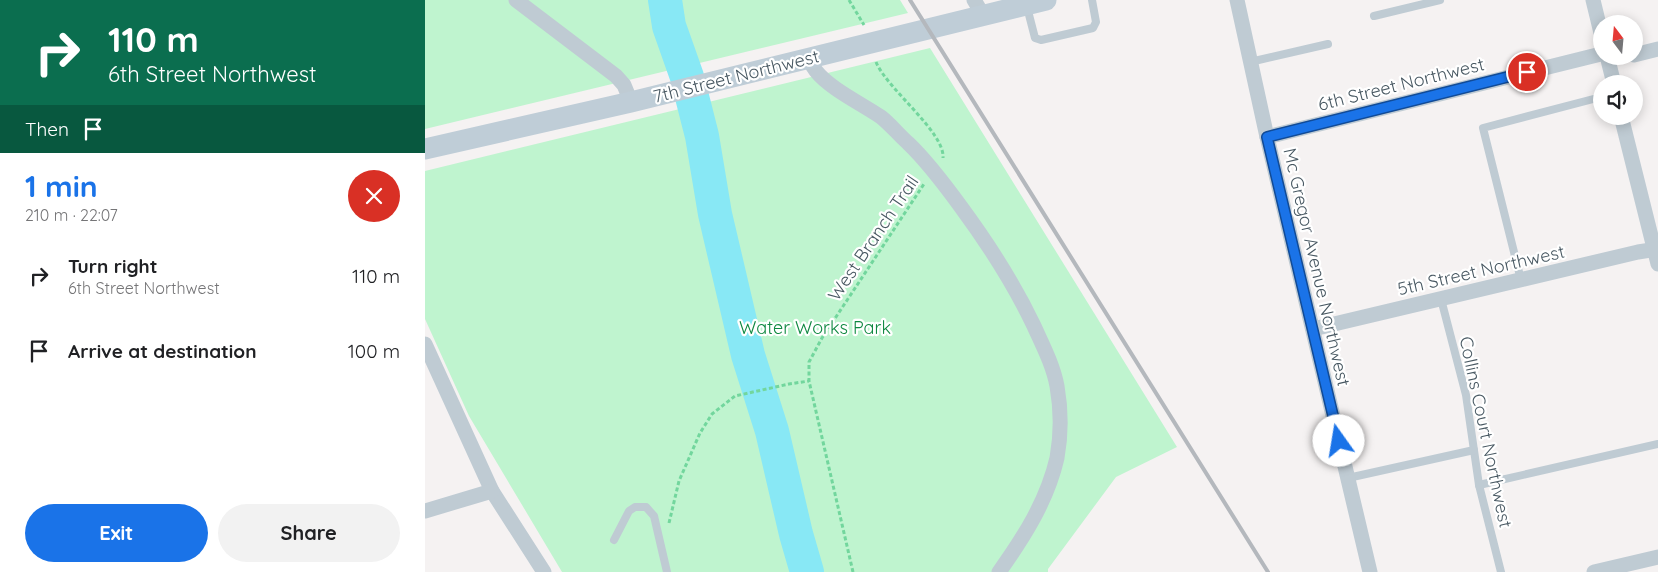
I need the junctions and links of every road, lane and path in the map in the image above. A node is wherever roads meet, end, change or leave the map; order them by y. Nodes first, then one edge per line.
1 (516, 0) edge
2 (849, 0) edge
3 (1091, 0) edge
4 (1237, 0) edge
5 (1440, 0) edge
6 (1593, 0) edge
7 (1036, 2) edge
8 (979, 8) edge
9 (1597, 15) edge
10 (1374, 16) dead end
11 (869, 42) junction
12 (1328, 44) dead end
13 (1658, 49) edge
14 (1643, 53) edge
15 (808, 58) junction
16 (1593, 60) edge
17 (1250, 62) junction
18 (1593, 99) edge
19 (638, 100) junction
20 (1623, 125) edge
21 (1267, 137) junction
22 (425, 149) edge
23 (934, 172) junction
24 (1657, 254) edge
25 (1521, 280) junction
26 (1441, 299) junction
27 (1313, 329) junction
28 (425, 344) edge
29 (809, 381) junction
30 (1658, 444) edge
31 (1474, 450) junction
32 (1348, 478) junction
33 (1479, 485) junction
34 (492, 491) junction
35 (425, 511) edge
36 (658, 533) junction
37 (614, 540) dead end
38 (1658, 557) edge
39 (544, 572) edge
40 (667, 572) edge
41 (853, 572) edge
42 (999, 572) edge
43 (1370, 572) edge
44 (1501, 572) edge
45 (1594, 572) edge

1 - 19 street
2 - 11 path, West Branch Trail
3 - 7 lane
4 - 17 street, Mc Gregor Avenue Northwest
5 - 10 lane
6 - 9 street
7 - 8 street, 7th Street Northwest
8 - 11 street, 7th Street Northwest
11 - 15 street, 7th Street Northwest
11 - 23 path, West Branch Trail
12 - 17 lane
13 - 14 street
15 - 19 street, 7th Street Northwest
15 - 23 street
16 - 21 street, 6th Street Northwest
17 - 21 street, Mc Gregor Avenue Northwest
18 - 25 lane
19 - 22 street, 7th Street Northwest
20 - 24 street
21 - 27 street, Mc Gregor Avenue Northwest
23 - 29 path, West Branch Trail
23 - 42 street
24 - 25 street, 5th Street Northwest
25 - 26 street, 5th Street Northwest
26 - 27 street, 5th Street Northwest
26 - 31 lane, Collins Court Northwest
27 - 32 street, Mc Gregor Avenue Northwest
28 - 34 street
29 - 36 path
29 - 41 path, West Branch Trail
30 - 33 lane
31 - 32 lane
31 - 33 lane, Collins Court Northwest
32 - 43 street, Mc Gregor Avenue Northwest
33 - 44 lane, Collins Court Northwest
34 - 35 street
34 - 39 street
36 - 37 lane
36 - 40 lane
38 - 45 street

